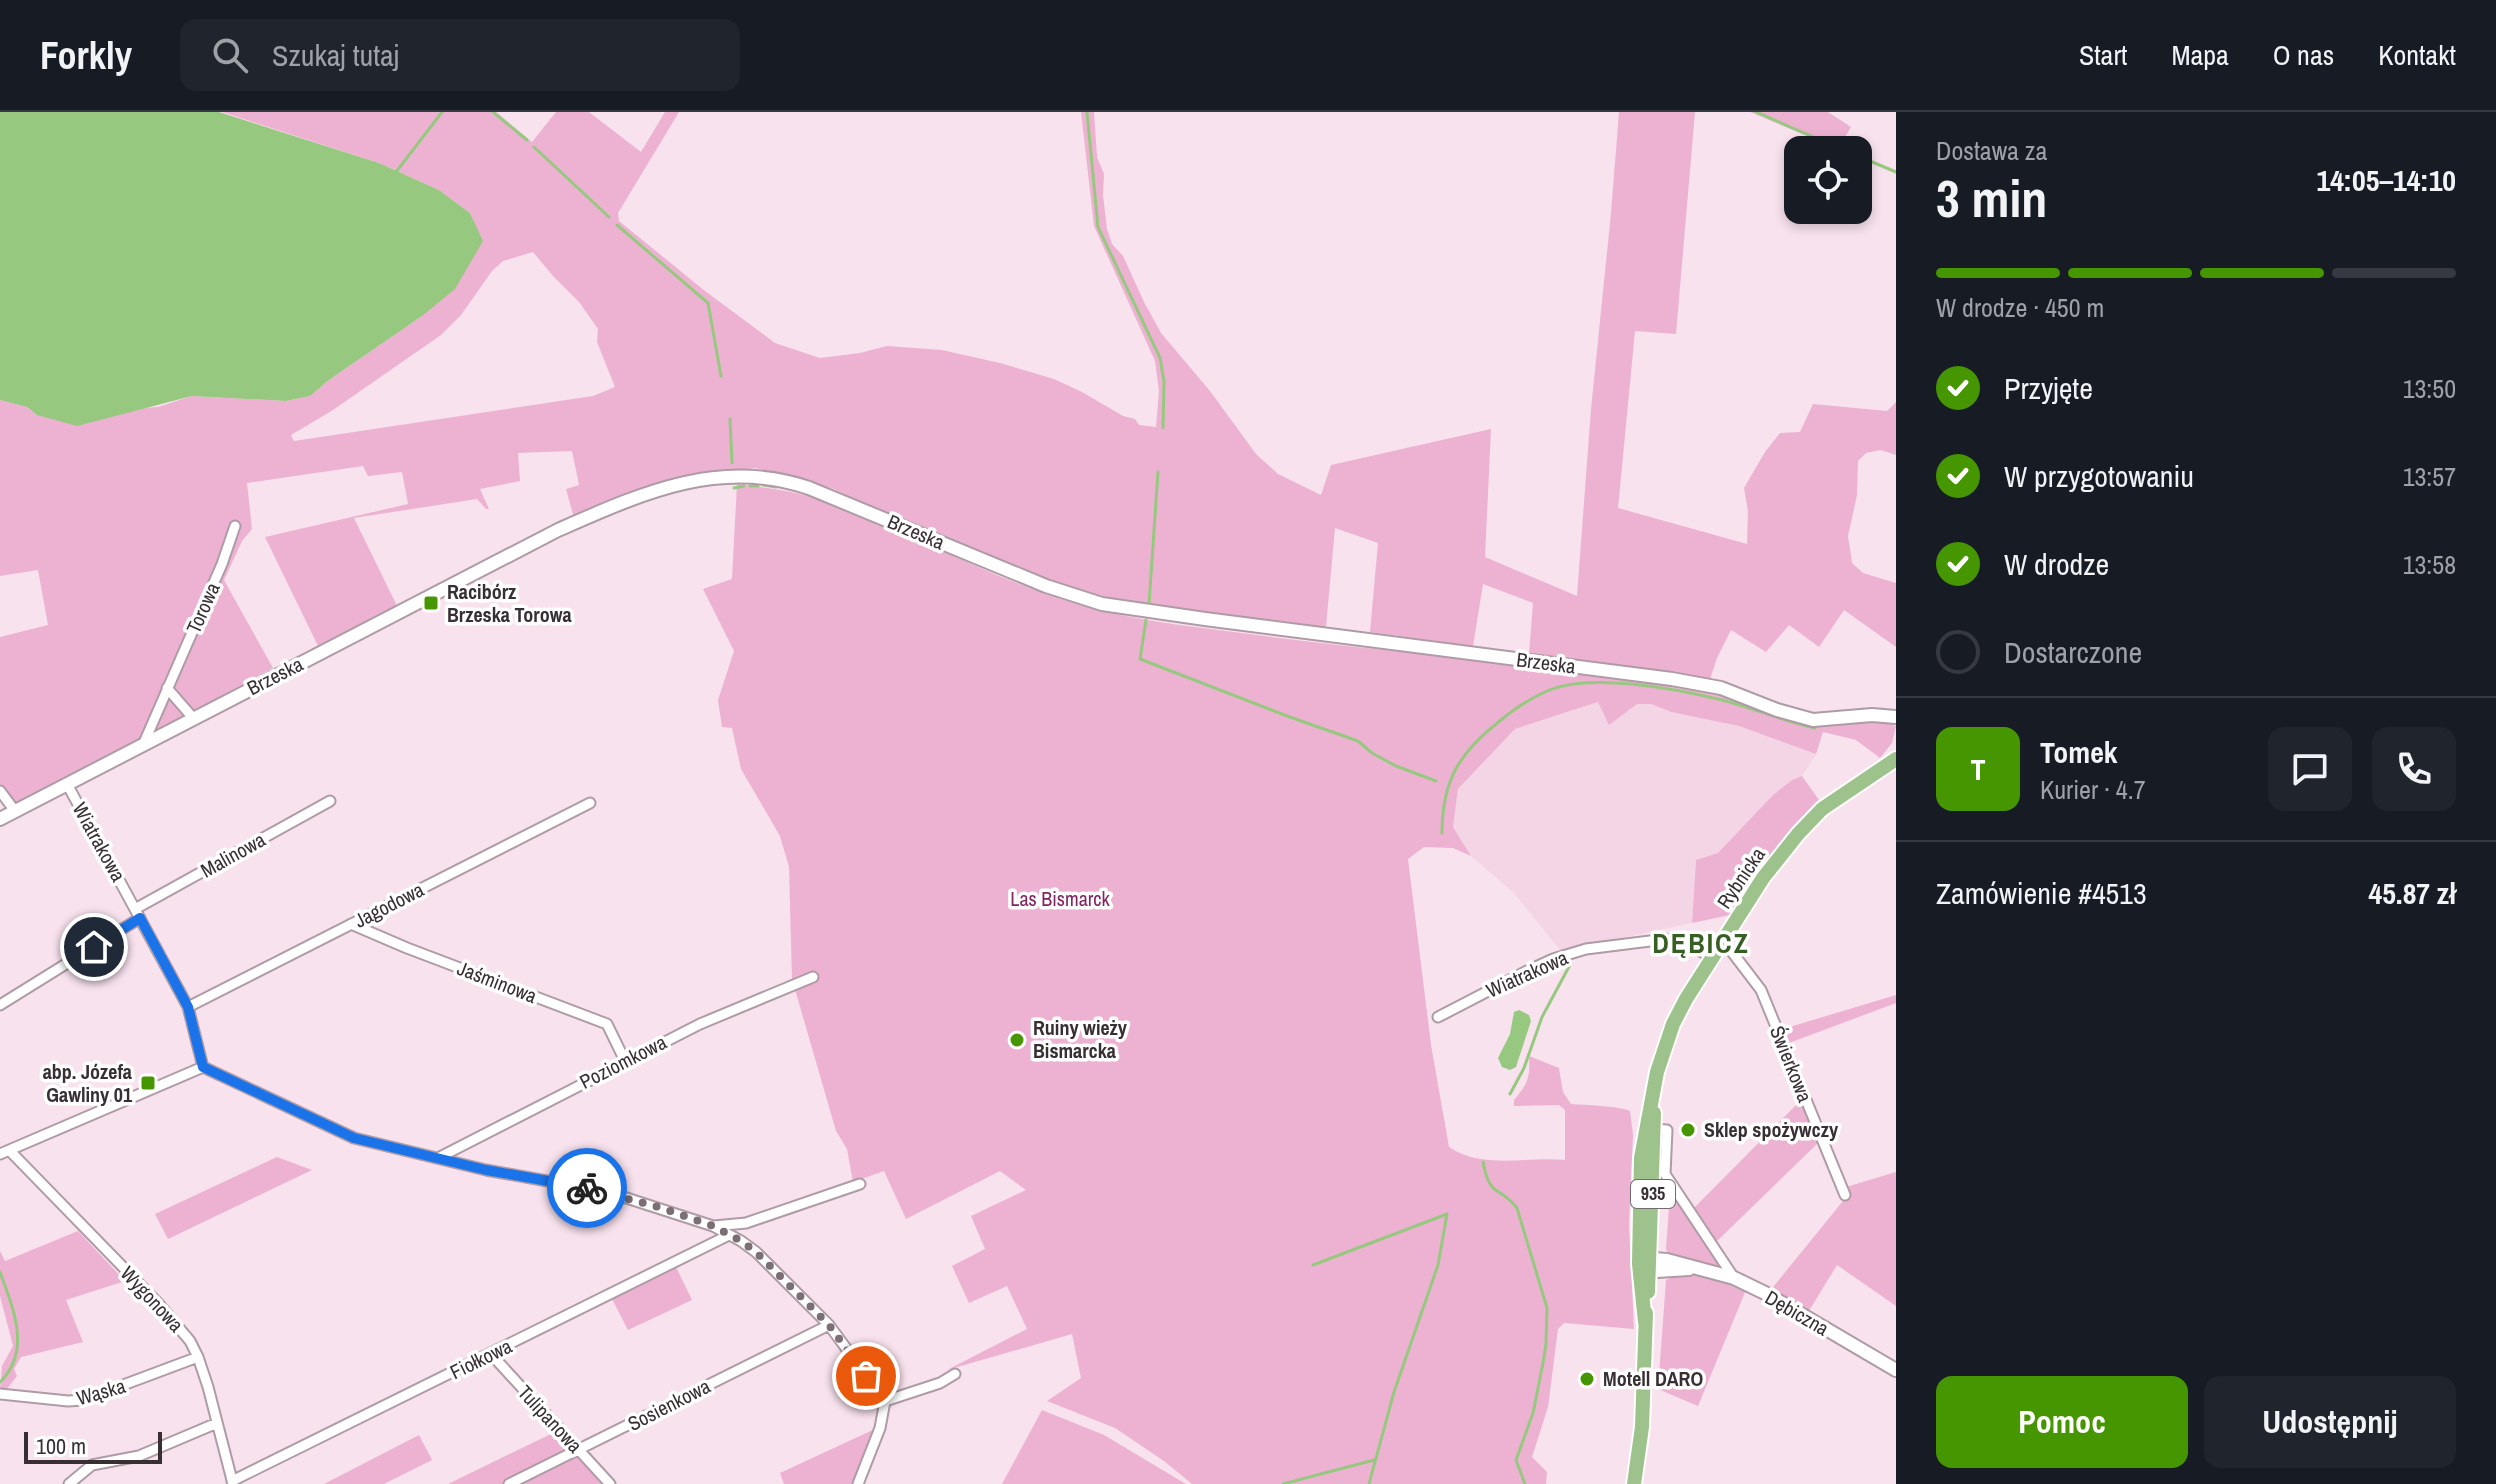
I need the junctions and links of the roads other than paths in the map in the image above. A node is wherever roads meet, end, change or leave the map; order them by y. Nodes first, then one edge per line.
1 (235, 526) dead end
2 (167, 688) junction
3 (1896, 709) edge
4 (1872, 715) junction
5 (1896, 717) edge
6 (194, 719) junction
7 (143, 745) junction
8 (1896, 759) edge
9 (67, 784) junction
10 (0, 791) edge
11 (330, 801) dead end
12 (590, 803) dead end
13 (15, 811) junction
14 (0, 819) edge
15 (138, 914) junction
16 (351, 924) junction
17 (1722, 943) junction
18 (1712, 958) junction
19 (813, 977) dead end
20 (0, 1005) edge
21 (188, 1007) junction
22 (1438, 1017) dead end
23 (625, 1061) junction
24 (203, 1067) junction
25 (1650, 1129) junction
26 (4, 1152) edge
27 (438, 1158) junction
28 (860, 1184) dead end
29 (1845, 1195) dead end
30 (746, 1223) junction
31 (713, 1226) junction
32 (729, 1235) junction
33 (741, 1241) junction
34 (1647, 1264) junction
35 (1734, 1278) junction
36 (829, 1325) junction
37 (491, 1354) junction
38 (198, 1357) junction
39 (1896, 1370) edge
40 (955, 1374) dead end
41 (0, 1394) edge
42 (885, 1401) junction
43 (217, 1423) junction
44 (579, 1450) junction
45 (232, 1483) edge
46 (69, 1484) edge
47 (509, 1484) edge
48 (610, 1484) edge
49 (858, 1484) edge
50 (1634, 1484) edge

1 - 2 street, Torowa
2 - 6 street
2 - 7 street, Torowa
3 - 4 street
4 - 5 street, Brzeska
4 - 6 street, Brzeska
6 - 7 street, Brzeska
7 - 9 street, Brzeska
8 - 17 main road, Rybnicka / 935
9 - 13 street, Brzeska
9 - 15 street, Wiatrakowa
10 - 13 street
11 - 15 street, Malinowa
12 - 16 street, Jagodowa
13 - 14 street, Brzeska
15 - 20 street, Malinowa
15 - 21 street, Wiatrakowa
16 - 21 street, Jagodowa
16 - 23 street, Jaśminowa
17 - 18 main road, Rybnicka / 935
17 - 29 street, Świerkowa
18 - 22 street, Wiatrakowa
18 - 25 main road, Rybnicka / 935
19 - 23 street, Poziomkowa
21 - 24 street, Wiatrakowa
23 - 27 street, Poziomkowa
24 - 26 street
24 - 27 street
25 - 34 main road, Rybnicka / 935
25 - 35 street
26 - 38 street, Wygonowa
27 - 31 street
28 - 30 street
30 - 31 street
30 - 33 street
31 - 32 street
32 - 33 street
32 - 37 street, Fiołkowa
33 - 36 street
34 - 35 street, Dębiczna
34 - 50 main road, Rybnicka / 935
35 - 39 street, Dębiczna
36 - 42 street
36 - 44 street, Sosienkowa
37 - 44 street, Tulipanowa
37 - 45 street, Fiołkowa
38 - 41 street, Wąska
38 - 43 street, Wygonowa
40 - 42 street
42 - 49 street
43 - 45 street, Wygonowa
43 - 46 street
44 - 47 street, Sosienkowa
44 - 48 street, Tulipanowa

